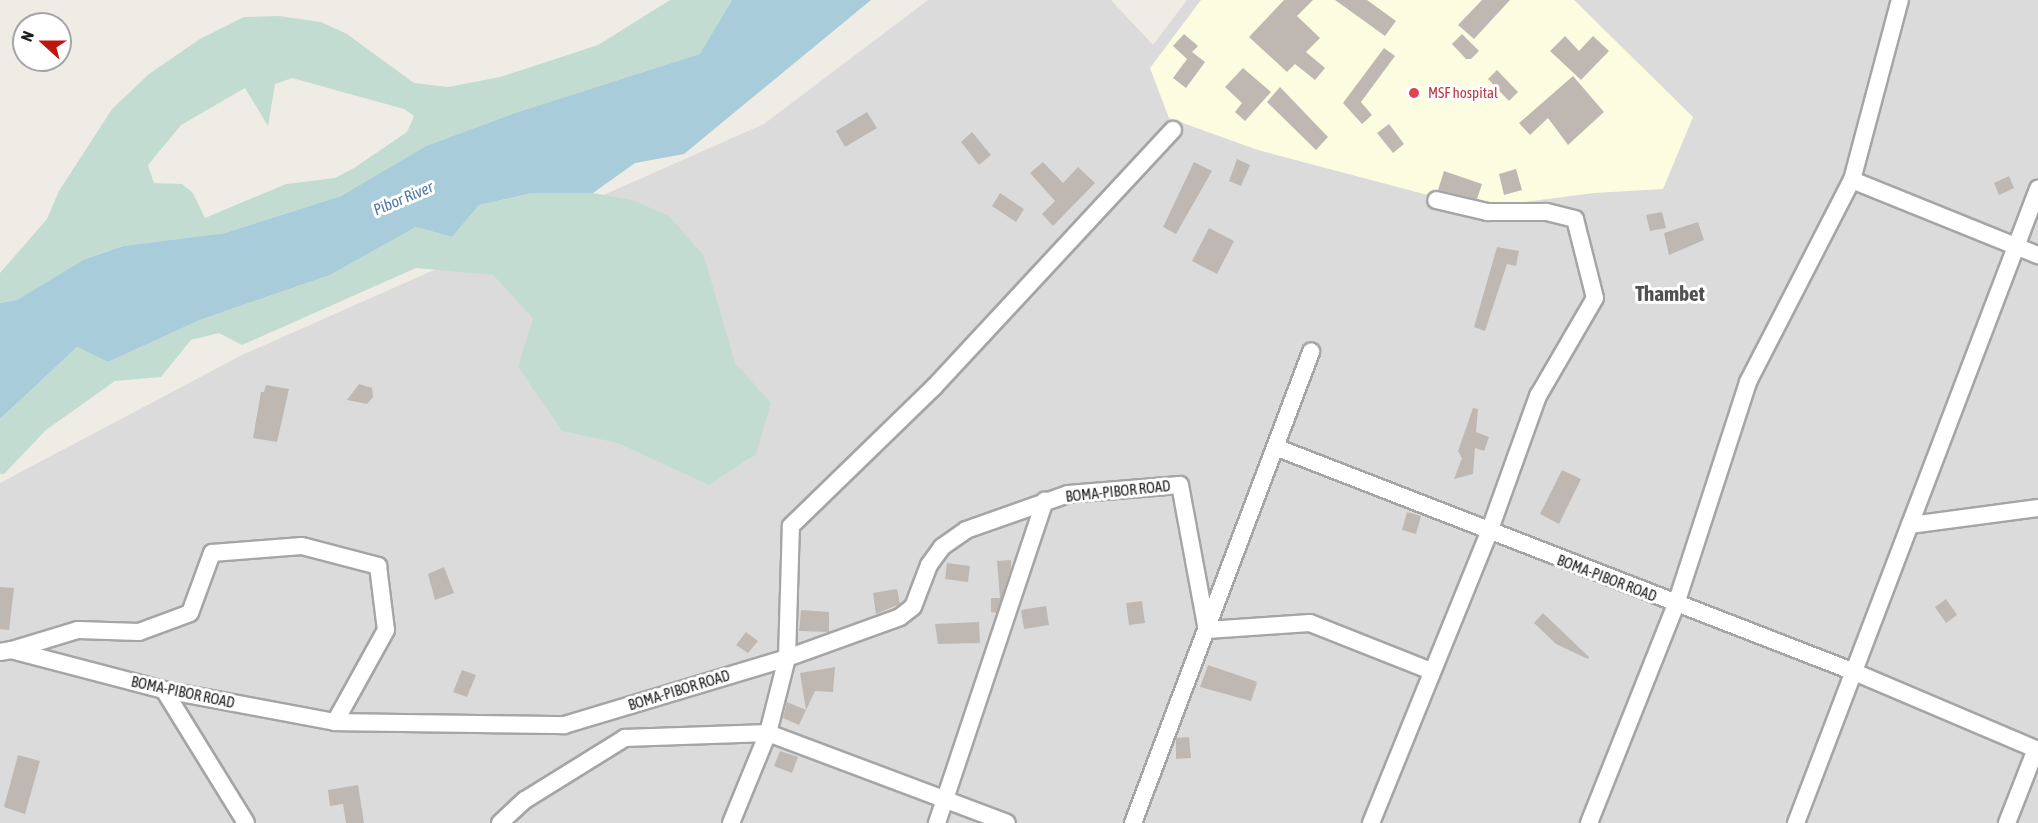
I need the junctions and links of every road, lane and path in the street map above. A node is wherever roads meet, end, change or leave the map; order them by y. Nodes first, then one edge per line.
1 (1900, 0) edge
2 (1173, 130) dead end
3 (1852, 180) junction
4 (2038, 189) edge
5 (1436, 200) dead end
6 (2016, 246) junction
7 (2038, 255) edge
8 (1311, 352) dead end
9 (1275, 447) junction
10 (1045, 501) junction
11 (2038, 508) edge
12 (1910, 525) junction
13 (1489, 532) junction
14 (1676, 604) junction
15 (1207, 630) junction
16 (6, 651) edge
17 (787, 658) junction
18 (1431, 671) junction
19 (1852, 671) junction
20 (164, 690) junction
21 (335, 722) junction
22 (768, 733) junction
23 (2037, 749) edge
24 (946, 799) junction
25 (246, 823) edge
26 (500, 823) edge
27 (731, 823) edge
28 (937, 823) edge
29 (1007, 823) edge
30 (1132, 823) edge
31 (1371, 823) edge
32 (1588, 823) edge
33 (1796, 823) edge
34 (2007, 823) edge

1 - 3 street
2 - 17 street
3 - 6 street
3 - 14 street
4 - 6 street
5 - 13 street
6 - 7 street
6 - 12 street
8 - 9 street
9 - 13 street, BOMA-PIBOR ROAD
9 - 15 street
10 - 15 street, BOMA-PIBOR ROAD
10 - 17 street, BOMA-PIBOR ROAD
10 - 24 street
11 - 12 street
12 - 19 street
13 - 14 street, BOMA-PIBOR ROAD
13 - 18 street
14 - 19 street, BOMA-PIBOR ROAD
14 - 32 street
15 - 18 street
15 - 30 street
16 - 20 street, BOMA-PIBOR ROAD
16 - 21 street
17 - 21 street, BOMA-PIBOR ROAD
17 - 22 street
18 - 31 street
19 - 23 street, BOMA-PIBOR ROAD
19 - 33 street
20 - 21 street, BOMA-PIBOR ROAD
20 - 25 street
22 - 24 street
22 - 26 street
22 - 27 street
23 - 34 street
24 - 28 street
24 - 29 street

